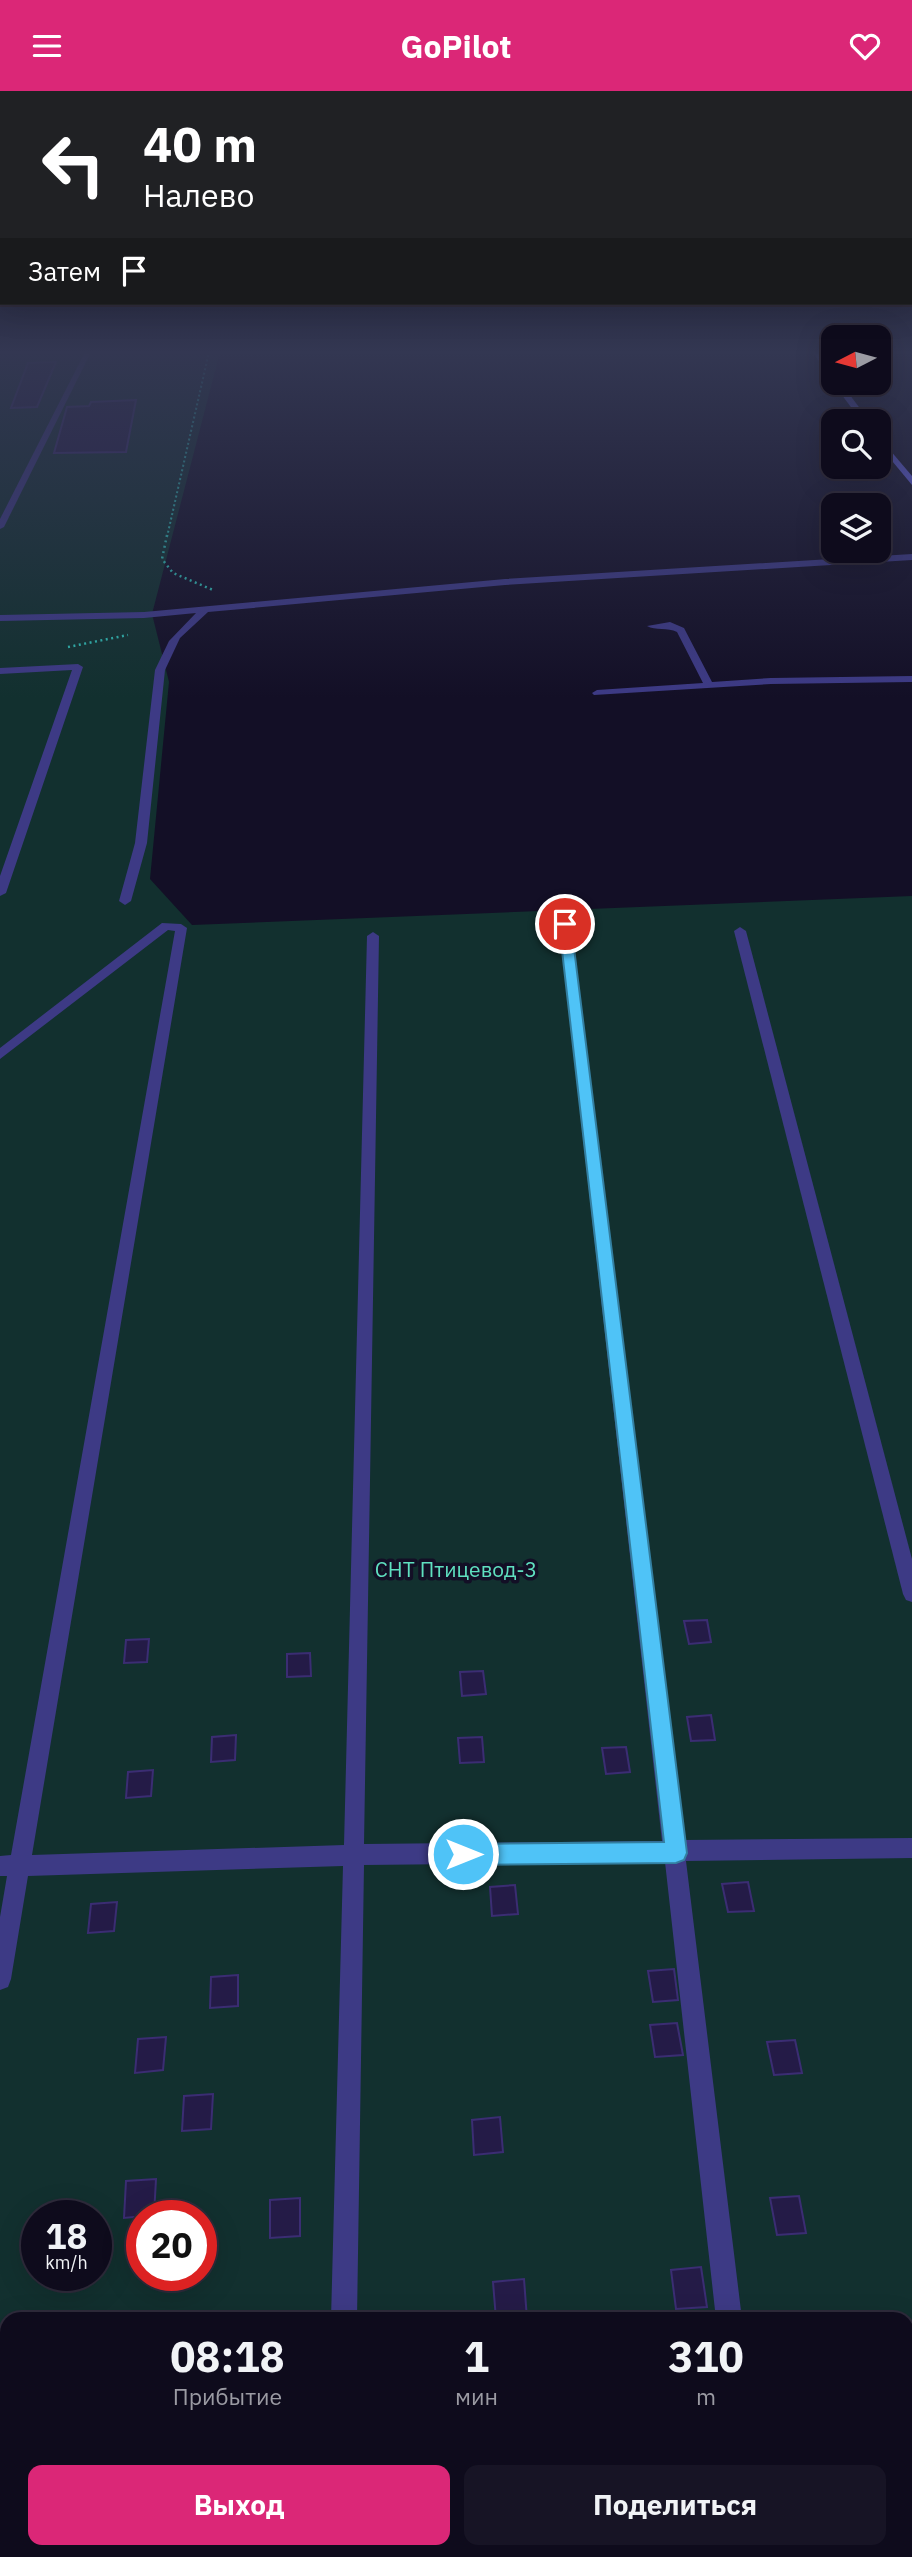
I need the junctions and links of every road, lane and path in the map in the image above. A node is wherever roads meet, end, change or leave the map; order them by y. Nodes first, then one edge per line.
1 (30, 467) edge
2 (183, 467) edge
3 (900, 467) edge
4 (912, 482) edge
5 (0, 527) edge
6 (912, 557) edge
7 (220, 592) dead end
8 (205, 610) junction
9 (0, 618) edge
10 (652, 626) dead end
11 (138, 634) dead end
12 (55, 648) dead end
13 (0, 671) edge
14 (912, 679) edge
15 (709, 684) junction
16 (597, 693) dead end
17 (0, 893) edge
18 (125, 901) dead end
19 (565, 924) dead end
20 (740, 930) dead end
21 (373, 936) dead end
22 (0, 1055) edge
23 (912, 1594) edge
24 (912, 1848) edge
25 (676, 1853) junction
26 (356, 1855) junction
27 (10, 1865) edge
28 (0, 1979) edge
29 (344, 2312) edge
30 (728, 2312) edge

1 - 5 lane
2 - 7 path
3 - 4 main road
6 - 8 lane
8 - 9 lane
8 - 18 lane
10 - 15 lane
11 - 12 path
13 - 17 lane
14 - 15 lane
15 - 16 lane
19 - 25 lane
20 - 23 lane
21 - 26 lane
22 - 27 lane
24 - 25 lane
25 - 26 lane
25 - 30 lane
26 - 27 lane
26 - 29 lane
27 - 28 lane

